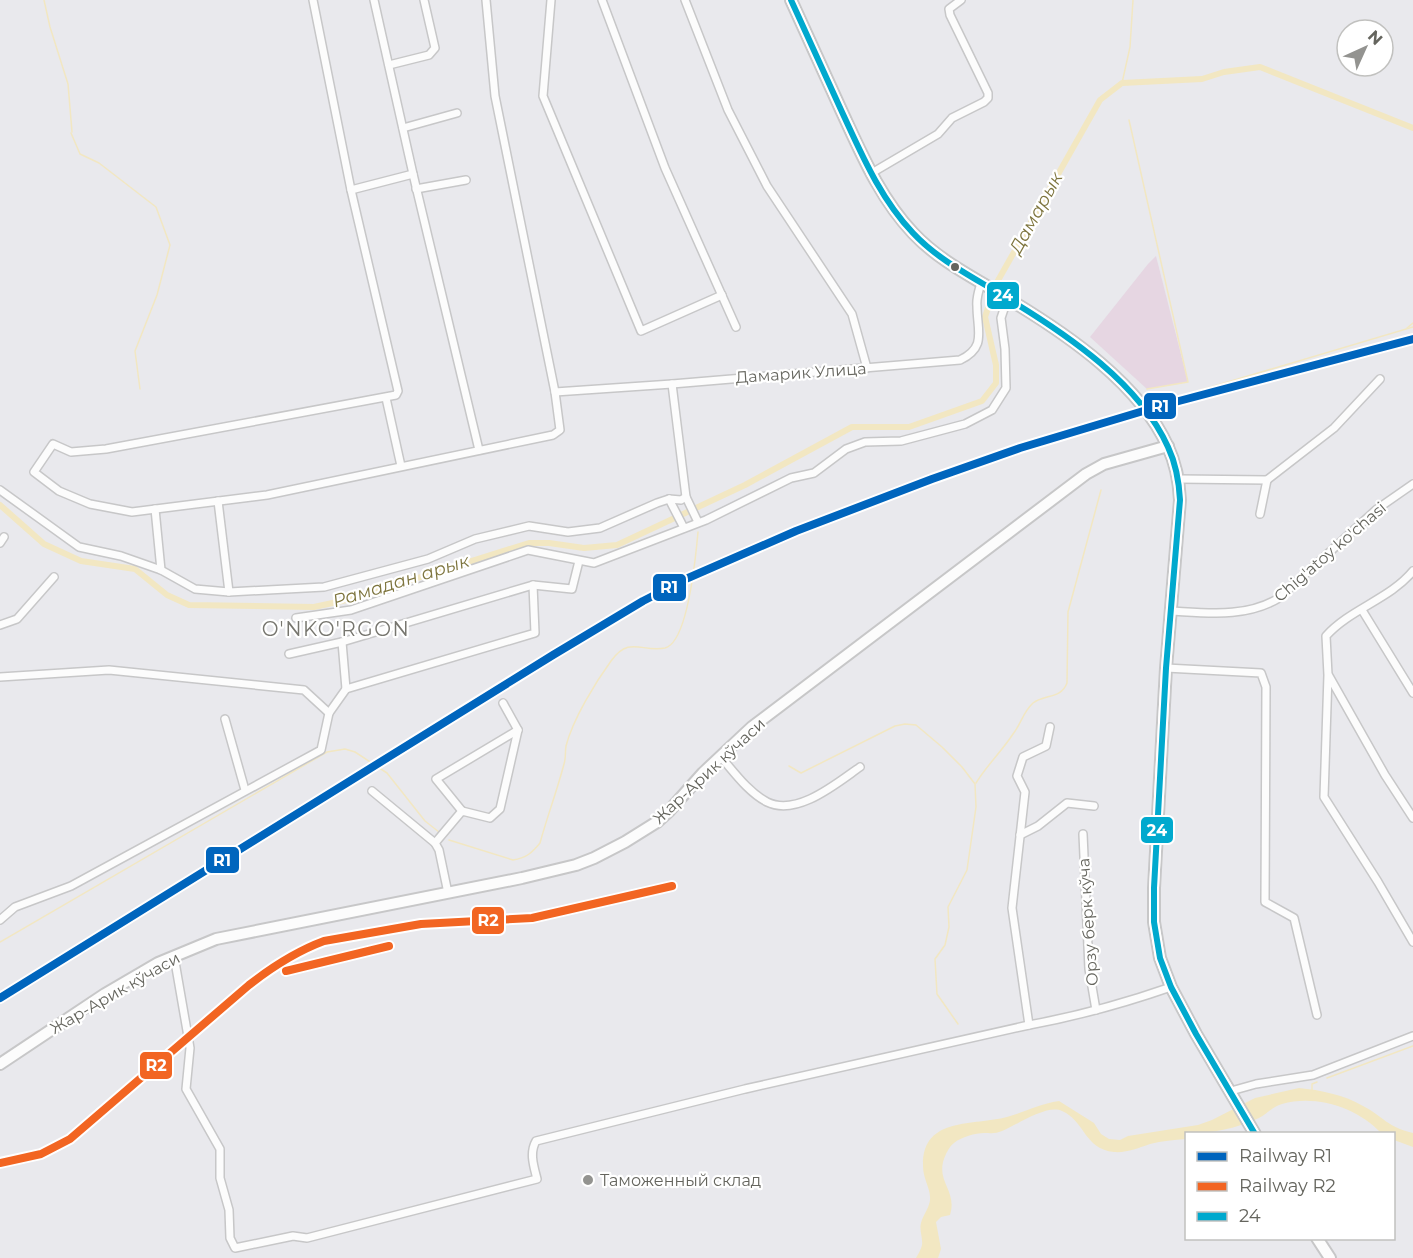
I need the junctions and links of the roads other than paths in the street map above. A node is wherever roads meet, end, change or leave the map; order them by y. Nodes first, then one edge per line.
1 (313, 0) edge
2 (374, 0) edge
3 (424, 0) edge
4 (486, 0) edge
5 (551, 0) edge
6 (602, 0) edge
7 (685, 0) edge
8 (791, 0) edge
9 (961, 0) edge
10 (389, 65) junction
11 (457, 113) dead end
12 (403, 128) junction
13 (413, 174) junction
14 (870, 174) junction
15 (466, 180) dead end
16 (416, 189) junction
17 (351, 190) junction
18 (984, 284) junction
19 (722, 295) junction
20 (1012, 300) junction
21 (736, 327) dead end
22 (867, 368) junction
23 (1380, 379) dead end
24 (672, 384) junction
25 (555, 392) junction
26 (386, 398) junction
27 (1168, 446) junction
28 (479, 450) junction
29 (401, 466) junction
30 (1179, 479) junction
31 (1267, 480) junction
32 (1413, 484) edge
33 (0, 490) edge
34 (686, 497) junction
35 (669, 500) junction
36 (218, 501) junction
37 (156, 509) junction
38 (1260, 514) dead end
39 (699, 522) junction
40 (684, 528) junction
41 (579, 561) junction
42 (161, 570) junction
43 (1413, 571) edge
44 (54, 577) dead end
45 (533, 585) junction
46 (229, 592) junction
47 (1362, 610) junction
48 (1170, 611) junction
49 (296, 618) dead end
50 (0, 625) edge
51 (342, 642) junction
52 (289, 654) dead end
53 (1166, 669) junction
54 (1328, 675) junction
55 (0, 677) edge
56 (346, 689) junction
57 (1413, 693) edge
58 (503, 703) dead end
59 (329, 713) junction
60 (225, 719) dead end
61 (1050, 727) dead end
62 (518, 730) junction
63 (720, 756) junction
64 (860, 767) dead end
65 (245, 790) junction
66 (372, 791) dead end
67 (1094, 806) dead end
68 (462, 811) junction
69 (1413, 818) edge
70 (1083, 834) dead end
71 (1020, 835) junction
72 (435, 843) junction
73 (448, 893) junction
74 (0, 920) edge
75 (1413, 942) edge
76 (174, 956) junction
77 (1172, 987) junction
78 (1096, 1010) junction
79 (1317, 1015) dead end
80 (1029, 1025) junction
81 (1413, 1036) edge
82 (0, 1065) edge
83 (1234, 1096) junction
84 (1254, 1132) edge
85 (1318, 1240) edge
86 (1330, 1258) edge

1 - 17 street
2 - 10 street
3 - 10 street
4 - 25 street
5 - 19 street
6 - 19 street
7 - 22 street
8 - 14 main road
9 - 14 street
10 - 12 street
11 - 12 street
12 - 13 street
13 - 16 street
13 - 17 street
14 - 18 main road
15 - 16 street
16 - 28 street
17 - 26 street
18 - 20 main road
18 - 22 street, Дамарик Улица
19 - 21 street
20 - 27 main road
20 - 39 street
22 - 24 street, Дамарик Улица
23 - 31 street
24 - 25 street, Дамарик Улица
24 - 34 street
25 - 28 street
26 - 29 street
26 - 37 street
27 - 30 main road
27 - 63 main road, Жар-Арик кўчаси
28 - 29 street
29 - 36 street
30 - 31 street
30 - 48 main road
31 - 38 street
32 - 48 street, Chig'atoy ko'chasi
33 - 42 street
34 - 35 street
34 - 39 street
35 - 40 street
35 - 46 street
36 - 37 street
36 - 46 street
37 - 42 street
39 - 40 street
40 - 41 street
41 - 45 street
41 - 49 street
42 - 46 street
43 - 47 street
44 - 50 street
45 - 51 street
45 - 56 street
47 - 54 street
47 - 57 street
48 - 53 main road
51 - 52 street
51 - 56 street
53 - 77 main road
53 - 79 street
54 - 69 street
54 - 75 street
55 - 59 street
56 - 59 street
58 - 62 street
59 - 65 street
60 - 65 street
61 - 71 street
62 - 68 street
62 - 68 street
63 - 64 street
63 - 73 main road, Жар-Арик кўчаси
65 - 74 street
66 - 72 street
67 - 71 street
68 - 72 street
70 - 78 street, Орзу берк кўча
71 - 80 street
72 - 73 street
73 - 76 main road, Жар-Арик кўчаси
76 - 80 street
76 - 82 main road, Жар-Арик кўчаси
77 - 78 street
77 - 83 main road
78 - 80 street
81 - 83 street
83 - 84 main road
85 - 86 main road

